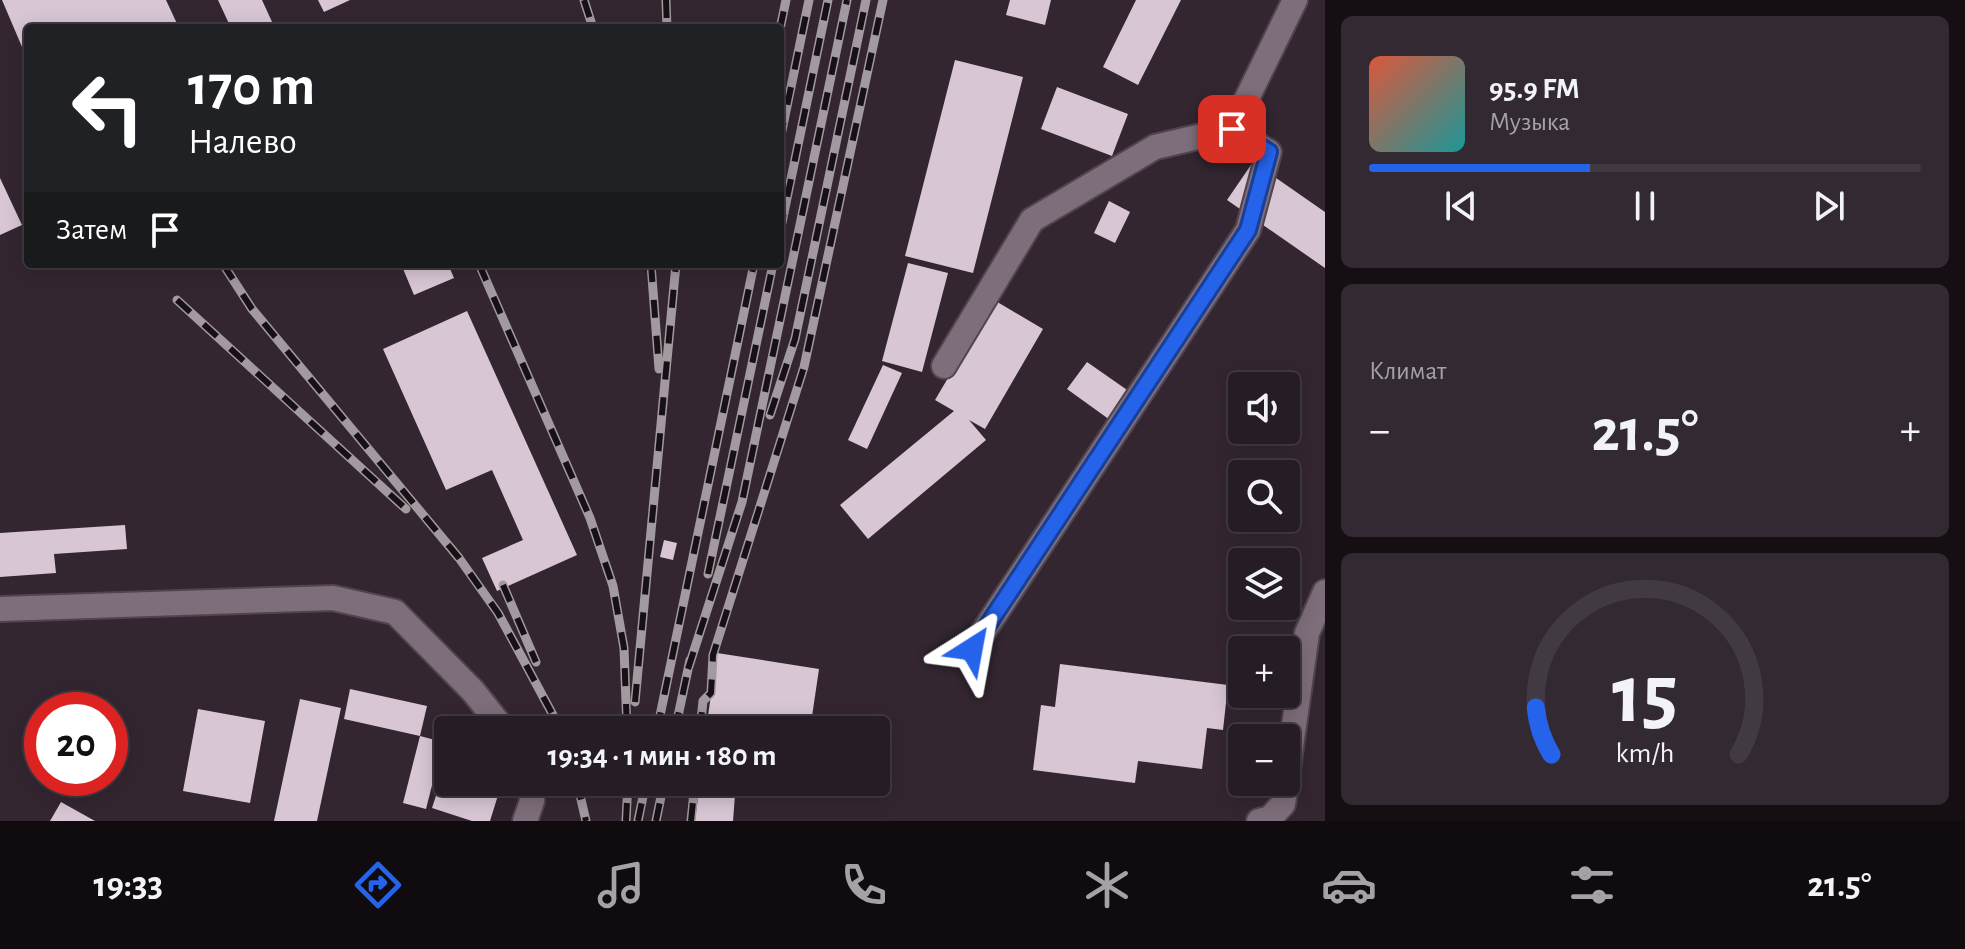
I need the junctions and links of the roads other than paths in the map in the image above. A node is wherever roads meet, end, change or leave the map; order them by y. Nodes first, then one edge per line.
1 (1295, 0) edge
2 (1232, 129) junction
3 (944, 366) dead end
4 (1325, 592) edge
5 (0, 609) edge
6 (972, 649) dead end
7 (493, 716) edge
8 (531, 796) edge
9 (1266, 820) edge
10 (525, 821) edge

1 - 2 street
2 - 3 street
2 - 6 street
4 - 9 street
5 - 7 street
8 - 10 street

